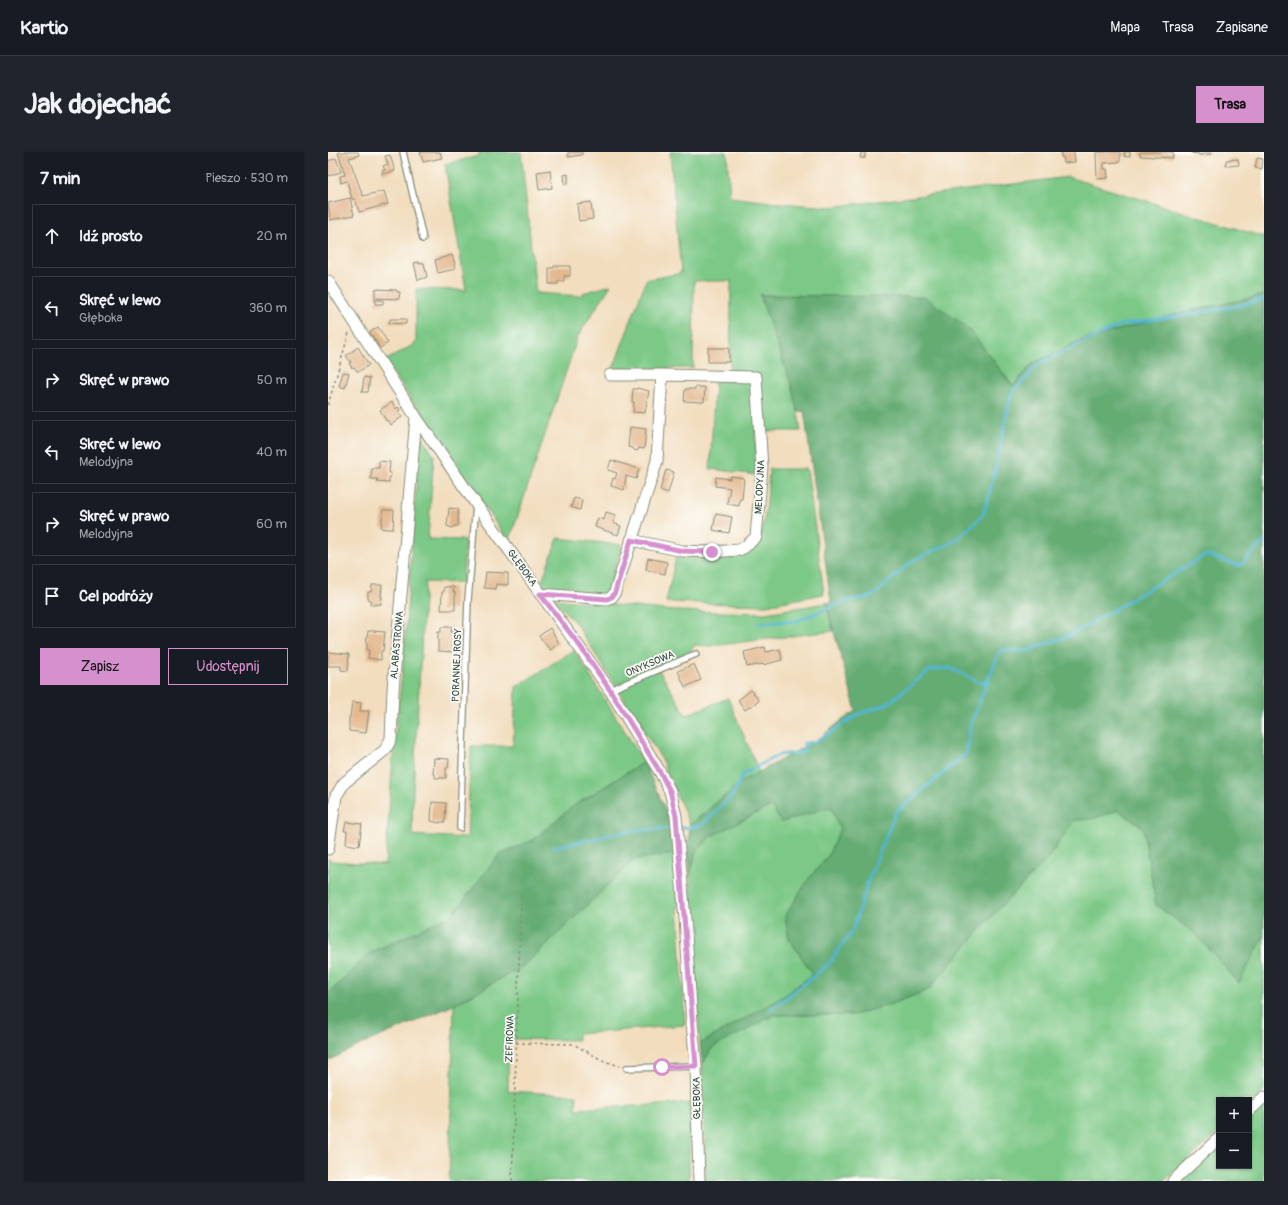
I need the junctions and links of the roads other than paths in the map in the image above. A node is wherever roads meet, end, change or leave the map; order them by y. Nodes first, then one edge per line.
1 (403, 152) edge
2 (423, 239) dead end
3 (328, 281) edge
4 (610, 375) dead end
5 (662, 375) junction
6 (416, 417) junction
7 (476, 504) junction
8 (631, 540) junction
9 (540, 594) junction
10 (696, 654) dead end
11 (610, 690) junction
12 (460, 828) dead end
13 (328, 849) edge
14 (696, 1066) junction
15 (627, 1068) road end
16 (1264, 1097) edge
17 (1252, 1108) edge
18 (1216, 1141) edge
19 (699, 1181) edge
20 (1173, 1181) edge

1 - 2 lane
3 - 6 street, GŁĘBOKA
4 - 5 street, MELODYJNA
5 - 8 street
5 - 8 street, MELODYJNA
6 - 7 street, GŁĘBOKA
6 - 13 street, ALABASTROWA
7 - 9 street, GŁĘBOKA
7 - 12 lane, PORANNEJ ROSY
8 - 9 street
9 - 11 street, GŁĘBOKA
10 - 11 lane, ONYKSOWA
11 - 14 street, GŁĘBOKA
14 - 15 lane
14 - 19 street, GŁĘBOKA
16 - 17 street
18 - 20 street

